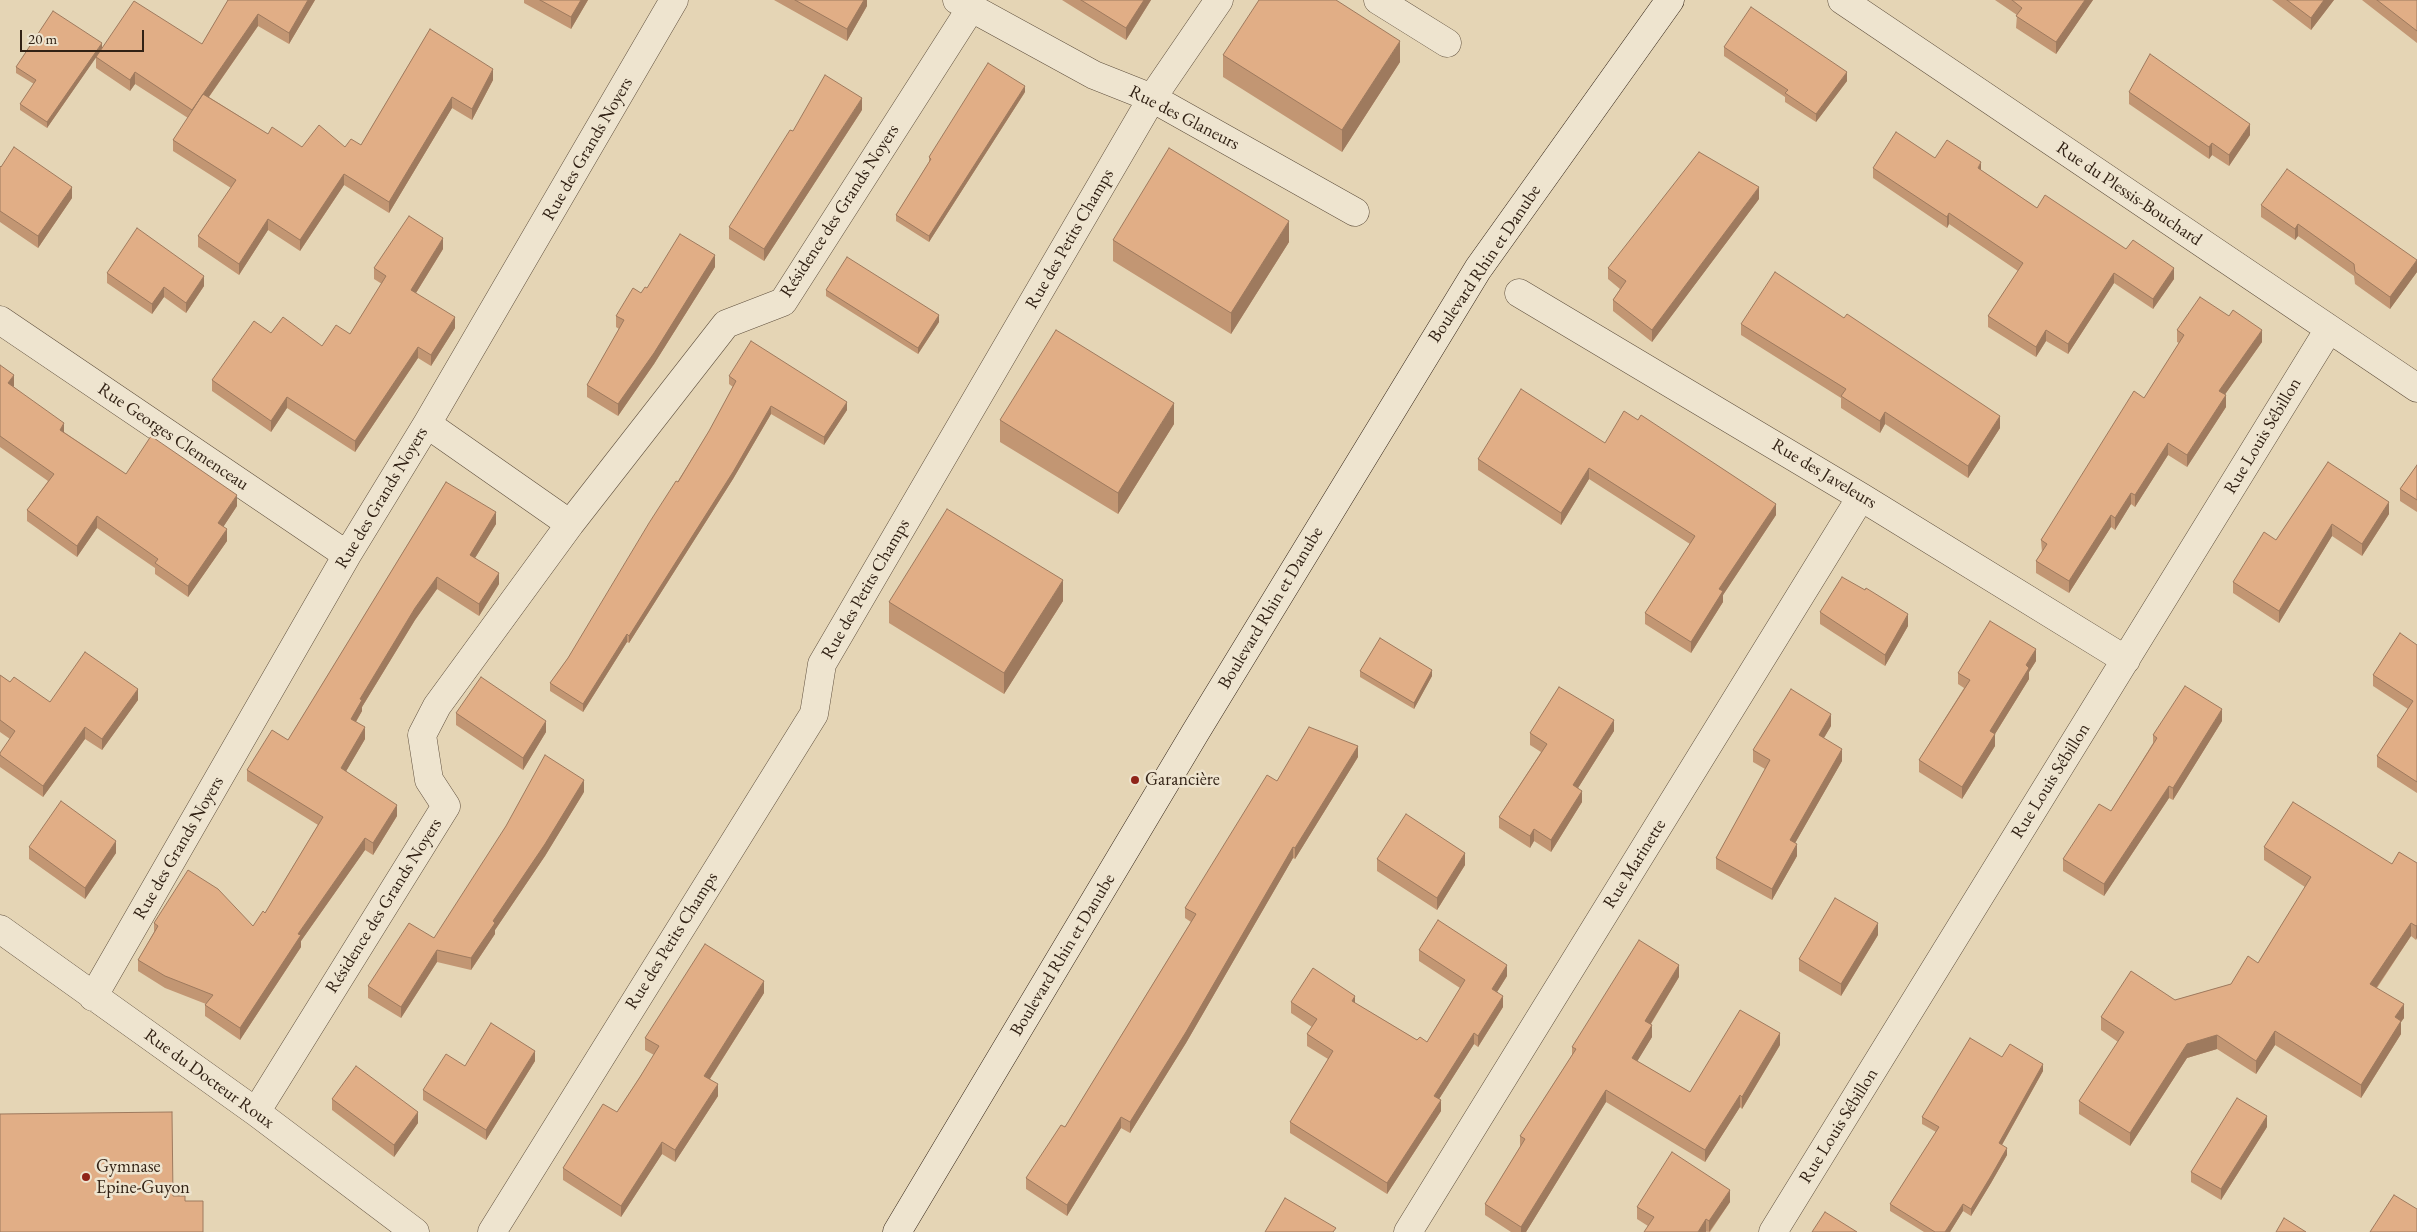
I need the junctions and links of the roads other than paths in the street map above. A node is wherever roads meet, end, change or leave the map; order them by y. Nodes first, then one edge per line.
1 (674, 0) edge
2 (1219, 0) edge
3 (1378, 0) edge
4 (1670, 0) edge
5 (1842, 0) edge
6 (964, 4) edge
7 (1447, 43) dead end
8 (1152, 98) junction
9 (1355, 212) dead end
10 (1518, 293) dead end
11 (0, 320) edge
12 (2329, 329) junction
13 (2417, 388) edge
14 (427, 424) junction
15 (1861, 497) junction
16 (570, 524) junction
17 (347, 555) junction
18 (2126, 660) junction
19 (0, 929) edge
20 (93, 997) junction
21 (256, 1112) junction
22 (415, 1232) edge
23 (492, 1232) edge
24 (897, 1232) edge
25 (1408, 1232) edge
26 (1773, 1232) edge

1 - 14 street, Rue des Grands Noyers
2 - 8 street, Rue des Petits Champs
3 - 7 street
4 - 24 street, Boulevard Rhin et Danube
5 - 12 street, Rue du Plessis-Bouchard
6 - 8 street, Rue des Glaneurs
6 - 16 street, Résidence des Grands Noyers
8 - 9 street, Rue des Glaneurs
8 - 23 street, Rue des Petits Champs
10 - 15 street, Rue des Javeleurs
11 - 17 street, Rue Georges Clemenceau
12 - 13 street, Rue du Plessis-Bouchard
12 - 18 street, Rue Louis Sébillon
14 - 16 street
14 - 17 street, Rue des Grands Noyers
15 - 18 street, Rue des Javeleurs
15 - 25 street, Rue Marinette
16 - 21 street, Résidence des Grands Noyers
17 - 20 street, Rue des Grands Noyers
18 - 26 street, Rue Louis Sébillon
19 - 20 street, Rue du Docteur Roux
20 - 21 street, Rue du Docteur Roux
21 - 22 street, Rue du Docteur Roux

